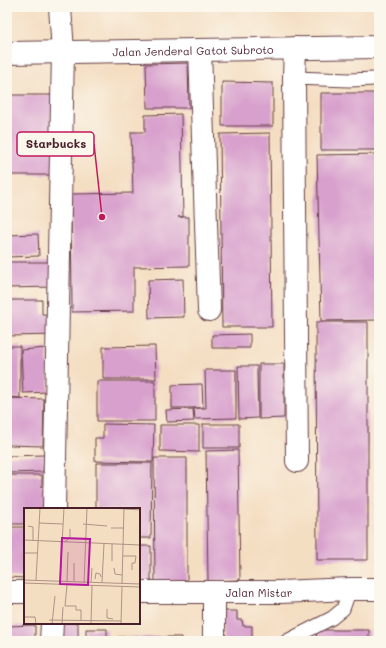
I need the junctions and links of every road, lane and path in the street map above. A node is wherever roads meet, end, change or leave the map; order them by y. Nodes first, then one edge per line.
1 (60, 7) edge
2 (379, 47) edge
3 (296, 48) junction
4 (200, 50) junction
5 (63, 52) junction
6 (7, 53) edge
7 (294, 78) junction
8 (376, 79) dead end
9 (209, 310) dead end
10 (297, 461) dead end
11 (54, 508) edge
12 (350, 589) junction
13 (379, 589) edge
14 (7, 592) edge
15 (24, 592) edge
16 (140, 592) edge
17 (214, 593) junction
18 (52, 624) edge
19 (51, 641) edge
20 (214, 641) edge
21 (286, 641) edge

1 - 5 street
2 - 3 street, Jalan Jenderal Gatot Subroto
3 - 4 street, Jalan Jenderal Gatot Subroto
3 - 7 street
4 - 5 street, Jalan Jenderal Gatot Subroto
4 - 9 street
5 - 6 street, Jalan Jenderal Gatot Subroto
5 - 11 street
7 - 8 lane
7 - 10 street
12 - 13 street, Jalan Mistar
12 - 17 street, Jalan Mistar
12 - 21 lane
14 - 15 street
16 - 17 street, Jalan Mistar
17 - 20 street
18 - 19 street

